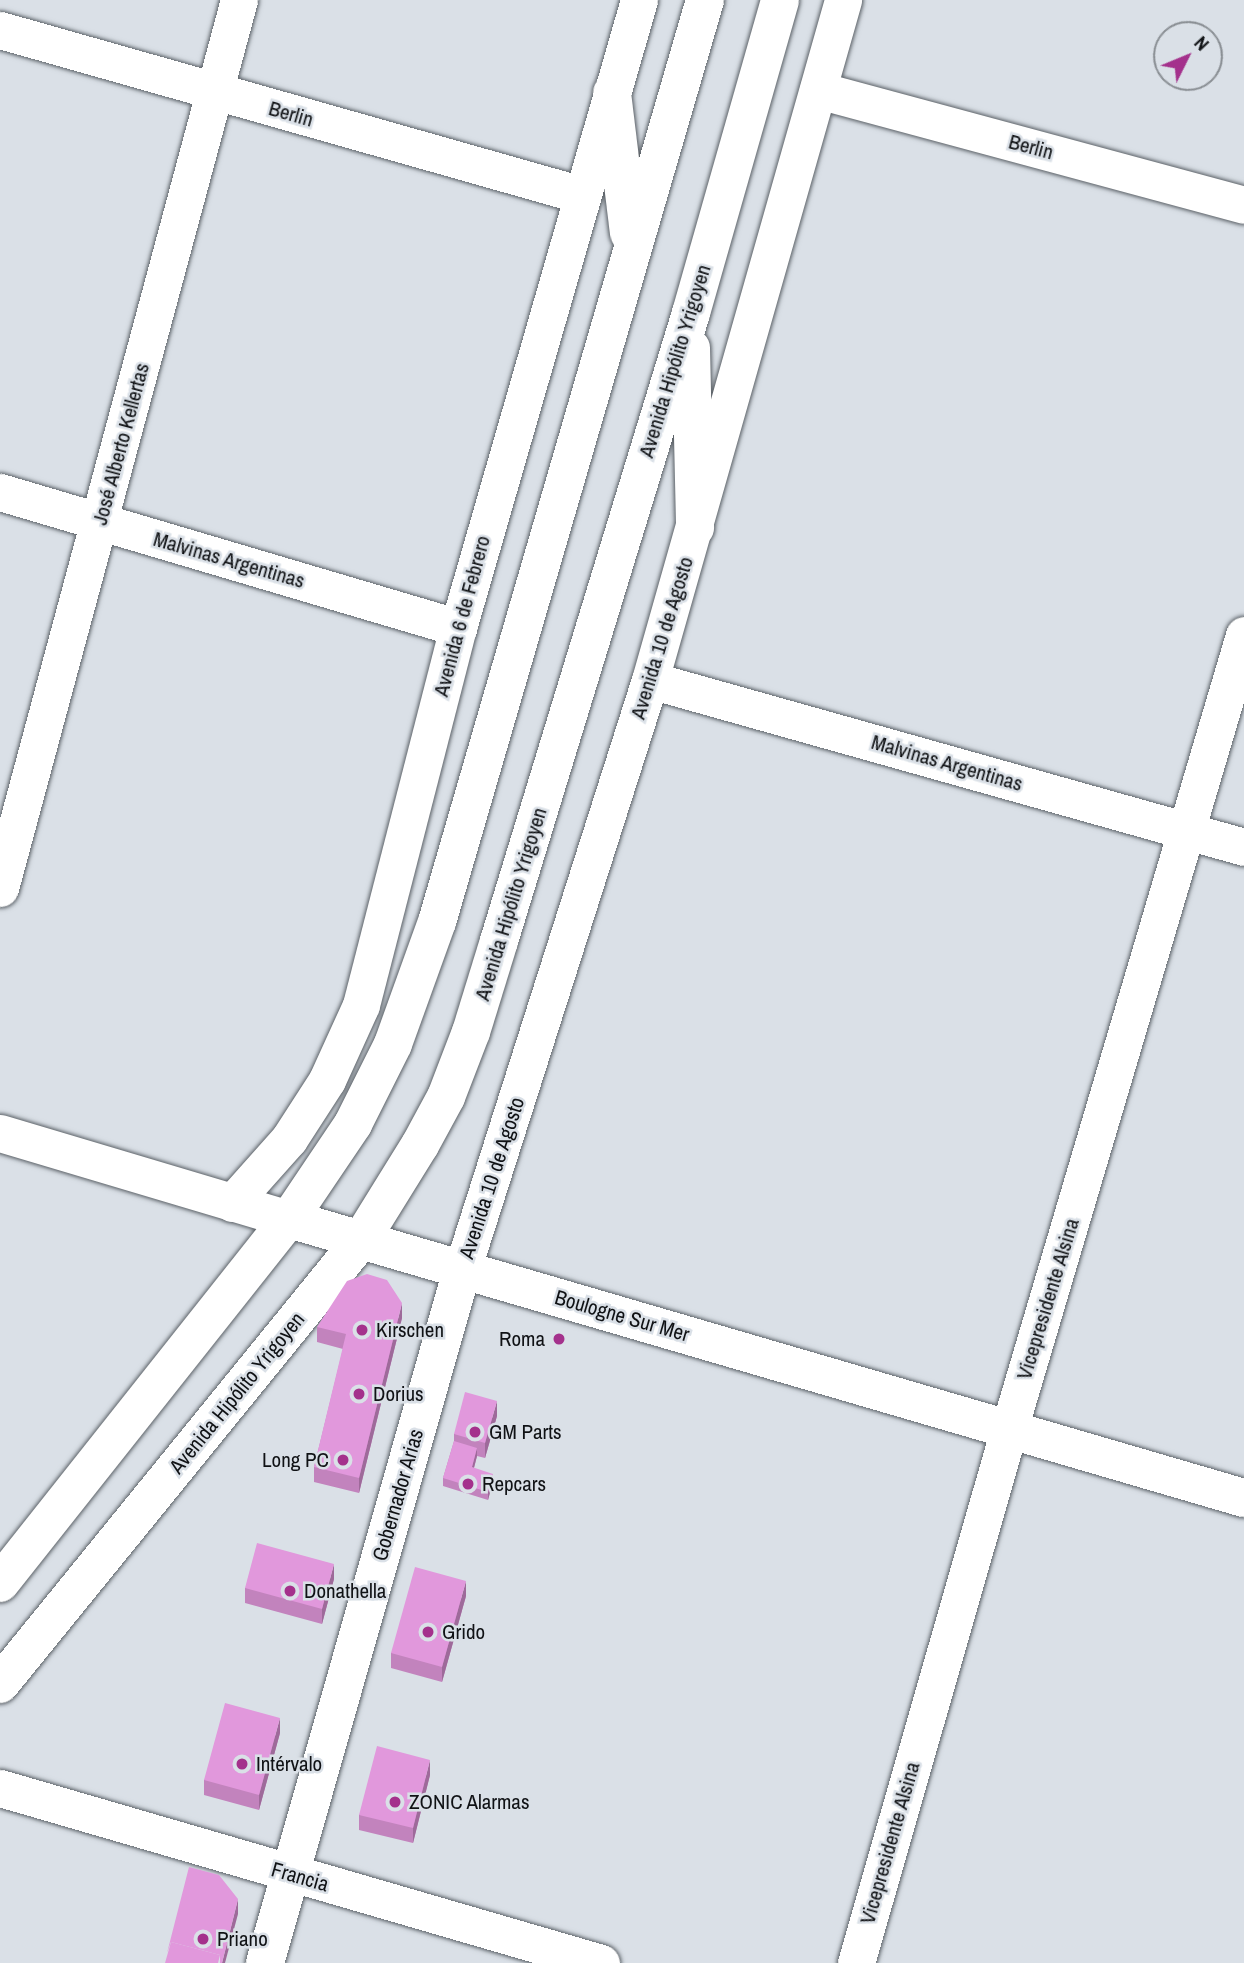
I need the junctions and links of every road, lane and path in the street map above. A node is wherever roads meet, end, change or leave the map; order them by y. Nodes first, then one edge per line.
1 (239, 0) edge
2 (639, 0) edge
3 (705, 0) edge
4 (780, 0) edge
5 (843, 0) edge
6 (0, 30) edge
7 (817, 90) junction
8 (213, 92) junction
9 (612, 93) junction
10 (582, 195) junction
11 (1244, 205) edge
12 (630, 248) junction
13 (691, 313) junction
14 (0, 492) edge
15 (100, 522) junction
16 (695, 528) junction
17 (458, 628) junction
18 (1244, 635) edge
19 (650, 680) junction
20 (1187, 830) junction
21 (1244, 847) edge
22 (0, 888) edge
23 (0, 1133) edge
24 (232, 1203) junction
25 (289, 1219) junction
26 (361, 1240) junction
27 (462, 1270) junction
28 (1009, 1429) junction
29 (1244, 1498) edge
30 (0, 1583) edge
31 (0, 1684) edge
32 (0, 1788) edge
33 (290, 1874) junction
34 (265, 1963) edge
35 (601, 1963) edge
36 (856, 1963) edge

1 - 8 street, José Alberto Kellertas
2 - 9 street, Avenida 6 de Febrero
3 - 12 main road
4 - 13 main road, Avenida Hipólito Yrigoyen
5 - 7 street, Avenida 10 de Agosto
6 - 8 street, Berlin
7 - 11 street, Berlin
7 - 16 street, Avenida 10 de Agosto
8 - 10 street, Berlin
8 - 15 street, José Alberto Kellertas
9 - 10 street, Avenida 6 de Febrero
9 - 12 main road
10 - 17 street, Avenida 6 de Febrero
12 - 25 main road
13 - 16 main road
13 - 26 main road, Avenida Hipólito Yrigoyen
14 - 15 street, Malvinas Argentinas
15 - 17 street, Malvinas Argentinas
15 - 22 street, José Alberto Kellertas
16 - 19 street, Avenida 10 de Agosto
17 - 24 street, Avenida 6 de Febrero
18 - 20 street, Vicepresidente Alsina
19 - 20 street, Malvinas Argentinas
19 - 27 street, Avenida 10 de Agosto
20 - 21 street, Malvinas Argentinas
20 - 28 street, Vicepresidente Alsina
23 - 24 street, Boulogne Sur Mer
24 - 25 street, Boulogne Sur Mer
25 - 26 main road, Boulogne Sur Mer
25 - 30 main road
26 - 27 main road, Boulogne Sur Mer
26 - 31 main road, Avenida Hipólito Yrigoyen
27 - 28 main road, Boulogne Sur Mer
27 - 33 main road, Gobernador Arias
28 - 29 main road, Boulogne Sur Mer
28 - 36 street, Vicepresidente Alsina
32 - 33 street, Francia
33 - 34 main road, Gobernador Arias
33 - 35 street, Francia

